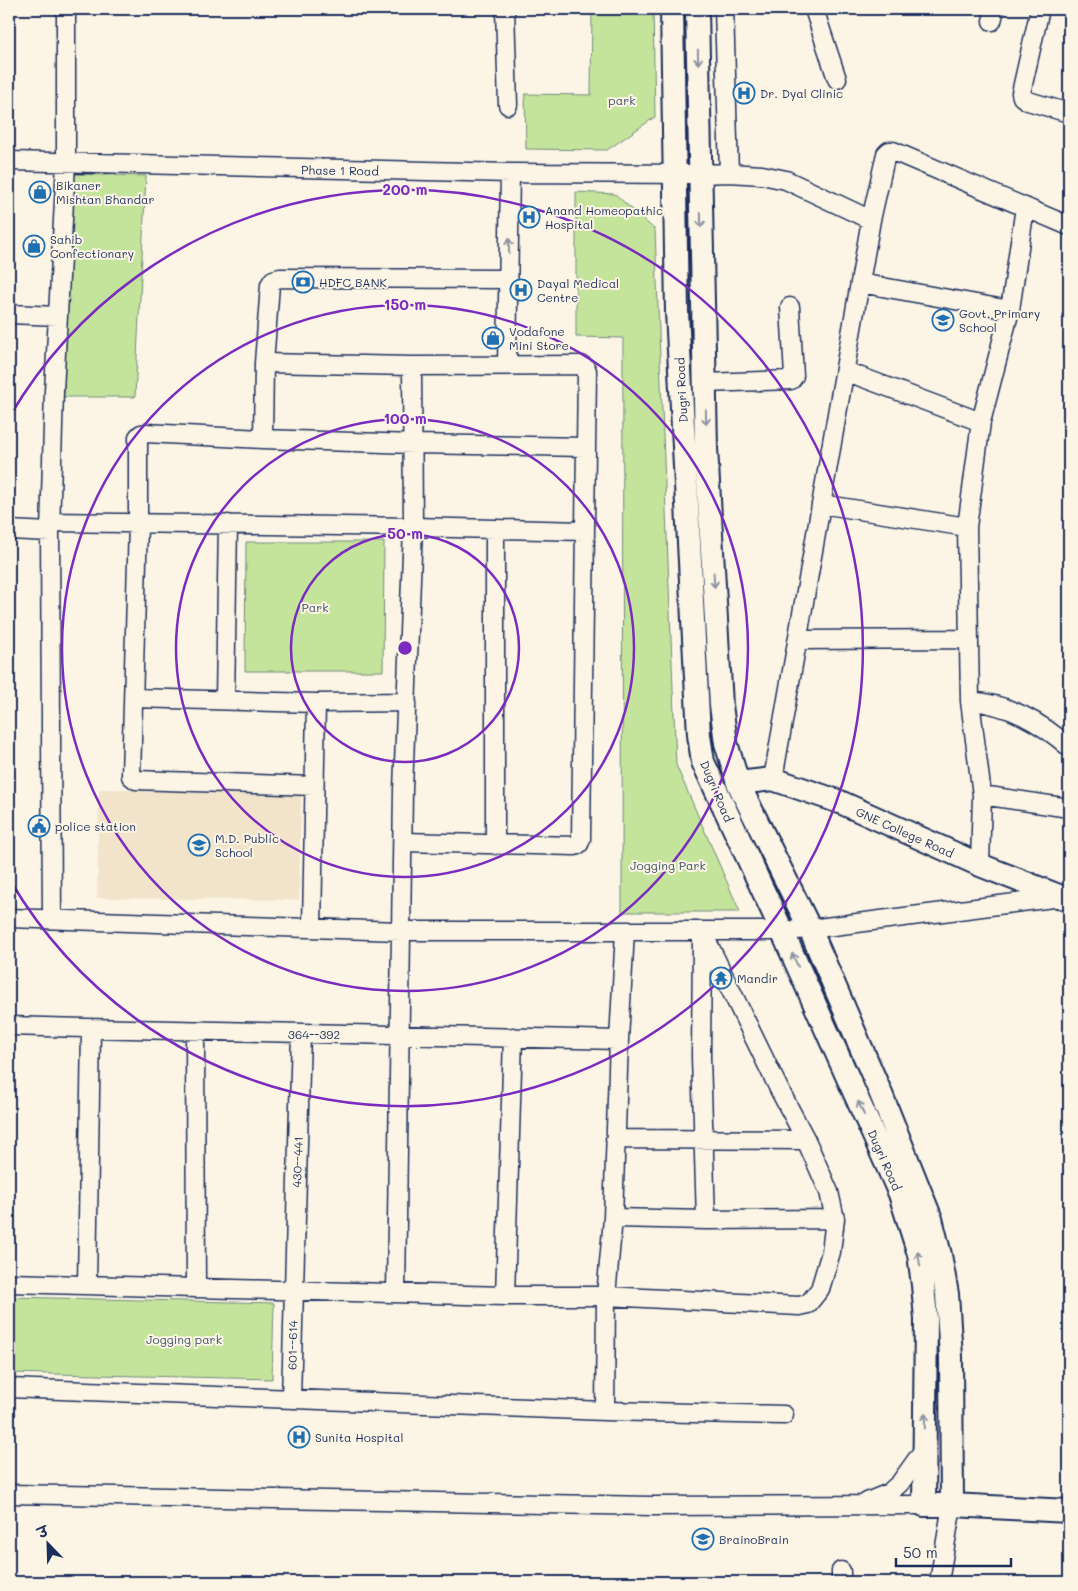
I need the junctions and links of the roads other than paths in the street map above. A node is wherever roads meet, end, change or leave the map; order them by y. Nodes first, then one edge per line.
1 (66, 9) edge
2 (505, 9) edge
3 (672, 9) edge
4 (698, 9) edge
5 (724, 9) edge
6 (814, 9) edge
7 (1040, 9) edge
8 (837, 79) dead end
9 (508, 105) dead end
10 (1069, 113) edge
11 (9, 161) edge
12 (66, 163) junction
13 (510, 173) junction
14 (729, 173) junction
15 (675, 174) junction
16 (700, 174) junction
17 (1025, 207) junction
18 (871, 220) junction
19 (1069, 226) edge
20 (508, 279) junction
21 (860, 283) junction
22 (790, 307) dead end
23 (1010, 310) junction
24 (9, 314) edge
25 (58, 316) junction
26 (264, 363) junction
27 (507, 365) junction
28 (412, 366) junction
29 (845, 371) junction
30 (705, 382) junction
31 (981, 422) junction
32 (263, 438) junction
33 (413, 444) junction
34 (584, 447) junction
35 (821, 504) junction
36 (138, 524) junction
37 (228, 524) junction
38 (51, 527) junction
39 (413, 527) junction
40 (967, 527) junction
41 (496, 529) junction
42 (9, 530) edge
43 (584, 531) junction
44 (969, 639) junction
45 (798, 640) junction
46 (134, 698) junction
47 (225, 700) junction
48 (970, 701) junction
49 (407, 702) junction
50 (316, 703) junction
51 (1069, 747) edge
52 (773, 778) junction
53 (738, 783) junction
54 (314, 786) junction
55 (982, 796) junction
56 (1069, 808) edge
57 (403, 842) junction
58 (495, 845) junction
59 (980, 865) junction
60 (1066, 898) edge
61 (9, 918) edge
62 (52, 919) junction
63 (312, 928) junction
64 (810, 929) junction
65 (400, 931) junction
66 (625, 931) junction
67 (702, 931) junction
68 (782, 931) junction
69 (9, 1026) edge
70 (91, 1028) junction
71 (195, 1032) junction
72 (301, 1034) junction
73 (401, 1034) junction
74 (512, 1037) junction
75 (619, 1040) junction
76 (615, 1139) junction
77 (702, 1140) junction
78 (806, 1140) junction
79 (613, 1218) junction
80 (835, 1219) junction
81 (706, 1220) junction
82 (9, 1283) edge
83 (87, 1285) junction
84 (196, 1288) junction
85 (293, 1290) junction
86 (396, 1293) junction
87 (505, 1296) junction
88 (606, 1296) junction
89 (9, 1388) edge
90 (291, 1400) junction
91 (605, 1411) junction
92 (784, 1415) dead end
93 (924, 1448) junction
94 (9, 1494) edge
95 (860, 1505) junction
96 (924, 1505) junction
97 (952, 1505) junction
98 (1069, 1512) edge
99 (939, 1582) edge

1 - 12 street
2 - 9 street
3 - 15 street, Dugri Road
4 -> 16 street, Dugri Road
5 - 14 street
6 - 8 street
7 - 10 street
11 - 12 street, Phase 1 Road
12 - 13 street, Phase 1 Road
12 - 25 street
13 - 15 street, Phase 1 Road
20 -> 13 street
14 - 16 street, Phase 1 Road
14 - 18 street, Phase 1 Road
15 - 16 street, Phase 1 Road
15 - 68 street, Dugri Road
16 -> 30 street, Dugri Road
17 - 18 street
17 - 19 street
17 - 23 street
18 - 21 street
20 - 26 street
20 - 27 street
21 - 23 street
21 - 29 street
22 - 30 street
23 - 31 street
24 - 25 street
25 - 38 street
26 - 28 street
26 - 32 street
27 - 28 street
27 - 34 street
28 - 33 street
29 - 31 street
29 - 35 street
30 -> 53 street, Dugri Road
31 - 40 street
32 - 33 street
32 - 36 street
33 - 34 street
33 - 39 street
34 - 43 street
35 - 40 street
35 - 45 street
36 - 37 street
36 - 38 street
36 - 46 street
37 - 39 street
37 - 47 street
38 - 42 street
38 - 62 street
39 - 41 street
39 - 49 street
40 - 44 street
41 - 43 street
41 - 58 street
43 - 58 street
44 - 45 street
44 - 48 street
45 - 52 street
46 - 47 street
46 - 54 street
47 - 50 street
48 - 51 street
48 - 55 street
49 - 50 street
49 - 57 street
50 - 54 street
52 - 53 street, GNE College Road
52 - 59 street, GNE College Road
53 - 64 street, Dugri Road
54 - 63 street
55 - 56 street
55 - 59 street
57 - 58 street
57 - 65 street
59 - 60 street, GNE College Road
60 - 64 street
61 - 62 street
62 - 63 street
63 - 65 street
64 - 68 street
64 - 97 street, Dugri Road
65 - 66 street
65 - 73 street
66 - 67 street
66 - 75 street
67 - 68 street
67 - 77 street
67 - 78 street
93 -> 68 street, Dugri Road
69 - 70 street, 364--392
70 - 71 street, 364--392
70 - 83 street
71 - 72 street, 364--392
71 - 84 street
72 - 73 street, 364--392
72 - 85 street, 430--441
73 - 74 street, 364--392
73 - 86 street
74 - 75 street, 364--392
74 - 87 street
75 - 76 street
76 - 77 street
76 - 79 street
77 - 78 street
77 - 81 street
78 - 80 street
79 - 81 street
79 - 88 street
80 - 81 street
80 - 88 street
82 - 83 street
83 - 84 street
84 - 85 street
85 - 86 street
85 - 90 street, 601--614
86 - 87 street
87 - 88 street
88 - 91 street
89 - 90 street
90 - 91 street
91 - 92 street
93 - 95 street
93 - 96 street, Dugri Road
94 - 95 street
95 - 96 street
96 - 97 street
97 - 98 street
97 - 99 street

